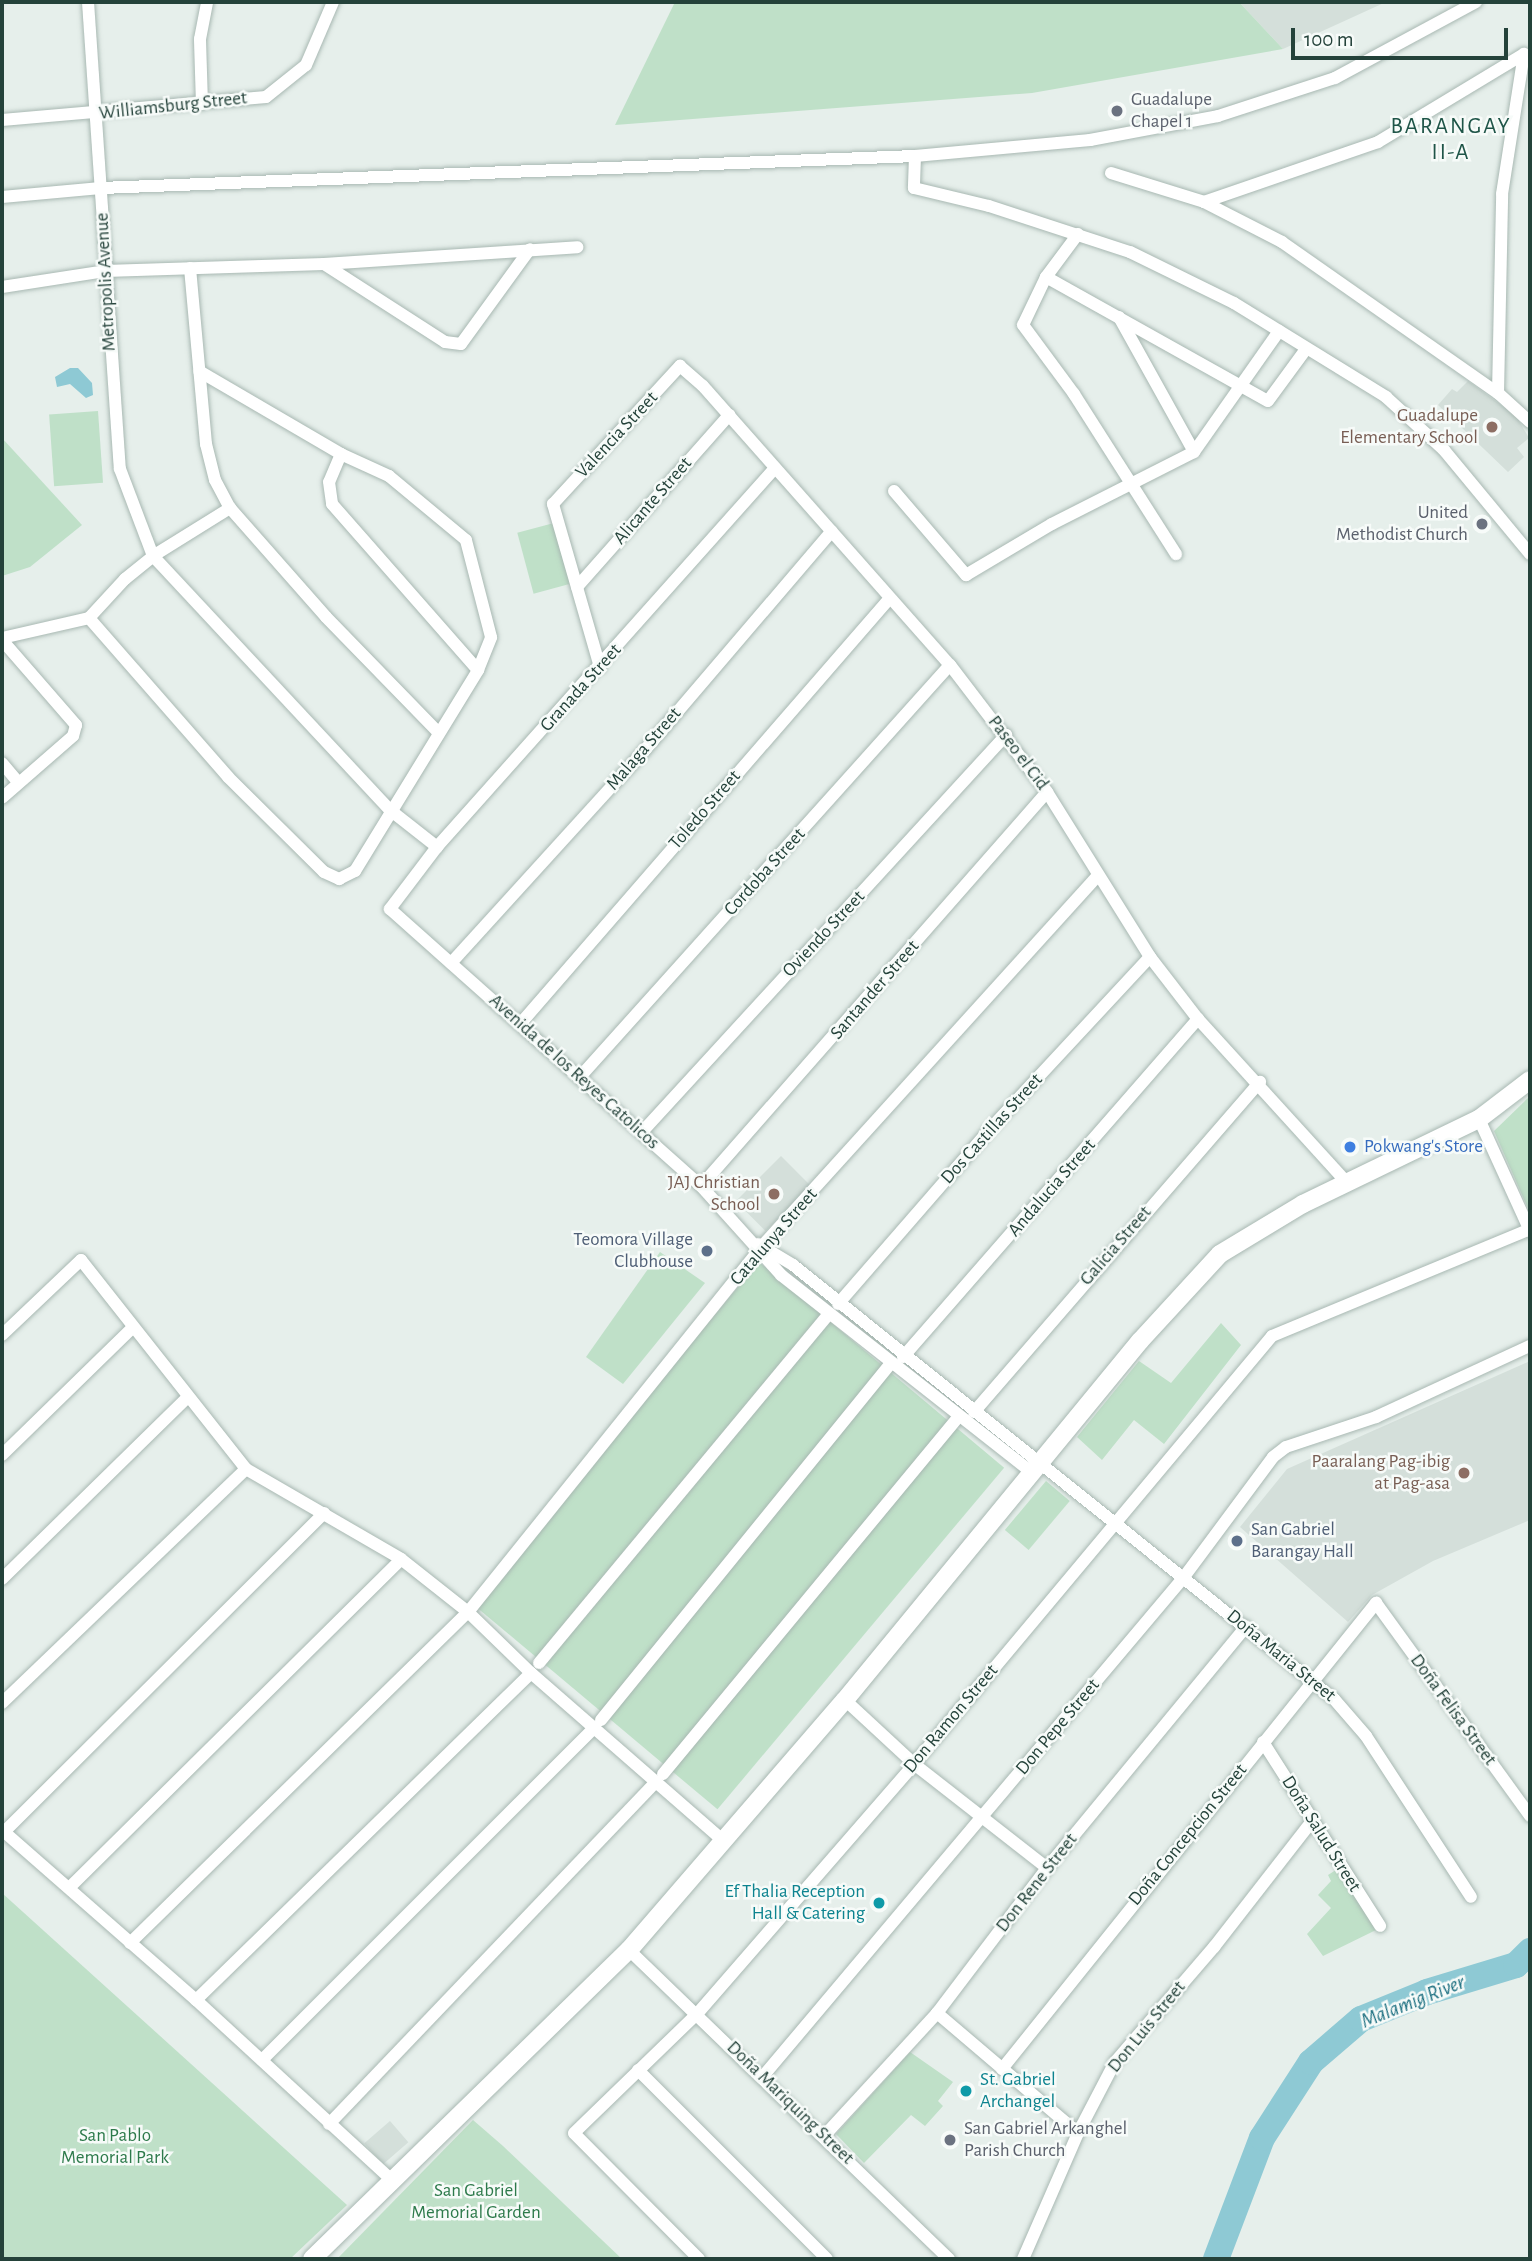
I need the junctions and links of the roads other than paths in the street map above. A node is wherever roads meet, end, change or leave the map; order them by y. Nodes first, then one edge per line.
1 (88, 2) edge
2 (207, 2) edge
3 (333, 2) edge
4 (1476, 2) edge
5 (202, 104) junction
6 (96, 114) junction
7 (2, 120) edge
8 (915, 156) junction
9 (1111, 173) dead end
10 (102, 188) junction
11 (2, 197) edge
12 (1204, 202) junction
13 (1079, 234) junction
14 (577, 247) dead end
15 (530, 249) junction
16 (324, 264) junction
17 (191, 268) junction
18 (105, 271) junction
19 (1046, 277) junction
20 (2, 287) edge
21 (1119, 317) junction
22 (1279, 331) junction
23 (1306, 349) junction
24 (680, 366) joint
25 (199, 371) junction
26 (1241, 385) junction
27 (1498, 393) junction
28 (729, 415) junction
29 (1530, 422) edge
30 (1194, 452) junction
31 (341, 454) junction
32 (775, 468) junction
33 (1132, 484) junction
34 (894, 491) dead end
35 (230, 509) junction
36 (832, 531) junction
37 (1176, 554) dead end
38 (1530, 554) edge
39 (153, 556) junction
40 (577, 587) junction
41 (889, 599) junction
42 (89, 618) junction
43 (2, 639) edge
44 (950, 665) junction
45 (600, 667) junction
46 (478, 670) junction
47 (438, 732) junction
48 (1006, 735) junction
49 (2, 763) edge
50 (18, 782) junction
51 (1047, 792) junction
52 (2, 798) edge
53 (390, 810) junction
54 (437, 847) junction
55 (1097, 876) junction
56 (390, 909) joint
57 (1150, 957) junction
58 (452, 963) junction
59 (1198, 1019) junction
60 (521, 1023) junction
61 (579, 1078) junction
62 (1530, 1080) edge
63 (1260, 1082) junction
64 (1479, 1119) junction
65 (642, 1132) junction
66 (1348, 1184) junction
67 (701, 1186) junction
68 (1530, 1230) edge
69 (757, 1246) junction
70 (833, 1309) junction
71 (133, 1327) junction
72 (2, 1335) edge
73 (1530, 1346) edge
74 (903, 1357) junction
75 (890, 1365) junction
76 (187, 1398) junction
77 (974, 1412) junction
78 (958, 1418) junction
79 (2, 1455) edge
80 (1034, 1467) junction
81 (246, 1469) junction
82 (324, 1513) junction
83 (1114, 1524) junction
84 (401, 1559) junction
85 (1184, 1577) junction
86 (2, 1579) edge
87 (1376, 1603) joint
88 (468, 1612) junction
89 (1246, 1628) junction
90 (535, 1668) junction
91 (1312, 1682) junction
92 (845, 1700) junction
93 (2, 1703) edge
94 (598, 1724) junction
95 (1263, 1742) junction
96 (914, 1764) junction
97 (659, 1778) junction
98 (983, 1816) junction
99 (1530, 1816) edge
100 (1313, 1820) junction
101 (3, 1831) edge
102 (726, 1842) junction
103 (1048, 1868) junction
104 (69, 1888) junction
105 (1471, 1897) dead end
106 (1380, 1926) dead end
107 (130, 1943) junction
108 (629, 1950) junction
109 (196, 2000) junction
110 (937, 2013) junction
111 (697, 2014) junction
112 (262, 2060) junction
113 (1002, 2069) junction
114 (638, 2070) junction
115 (764, 2075) junction
116 (329, 2124) junction
117 (1078, 2133) junction
118 (825, 2135) junction
119 (392, 2180) junction
120 (312, 2259) edge
121 (699, 2259) edge
122 (827, 2259) edge
123 (949, 2259) edge
124 (1023, 2259) edge

1 - 6 street, Metropolis Avenue
2 - 5 street
3 - 5 street, Williamsburg Street
4 - 8 street
5 - 6 street, Williamsburg Street
6 - 7 street, Williamsburg Street
6 - 10 street, Metropolis Avenue
8 - 10 street
8 - 13 street
9 - 12 street
10 - 11 street
10 - 18 street, Metropolis Avenue
12 - 27 street
12 - 27 street
13 - 19 street
13 - 22 street
14 - 15 street
15 - 16 street
15 - 16 street
16 - 17 street
17 - 18 street
17 - 25 street
18 - 20 street
18 - 39 street, Metropolis Avenue
19 - 21 street
19 - 33 street
21 - 26 street
21 - 30 street
22 - 23 street
22 - 26 street
23 - 26 street
23 - 38 street
24 - 28 street, Paseo el Cid
24 - 40 street, Valencia Street
25 - 31 street
25 - 35 street
26 - 30 street
27 - 29 street
28 - 32 street, Paseo el Cid
28 - 40 street, Alicante Street
30 - 33 street
31 - 46 street
31 - 46 street
32 - 36 street, Paseo el Cid
32 - 45 street, Granada Street
33 - 34 street
33 - 37 street
35 - 39 street
35 - 47 street
36 - 41 street, Paseo el Cid
36 - 58 street, Malaga Street
39 - 42 street
39 - 53 street
40 - 45 street
41 - 44 street, Paseo el Cid
41 - 60 street, Toledo Street
42 - 43 street
42 - 53 street
43 - 50 street
44 - 48 street, Paseo el Cid
44 - 61 street, Cordoba Street
45 - 54 street, Granada Street
46 - 47 street
47 - 53 street
48 - 51 street, Paseo el Cid
48 - 65 street, Oviendo Street
49 - 50 street
50 - 52 street
51 - 55 street, Paseo el Cid
51 - 67 street, Santander Street
53 - 54 street
54 - 56 street, Granada Street
55 - 57 street, Paseo el Cid
55 - 69 street, Catalunya Street
56 - 58 street, Avenida de los Reyes Catolicos
57 - 59 street, Paseo el Cid
57 - 70 street, Dos Castillas Street
58 - 60 street, Avenida de los Reyes Catolicos
59 - 63 street, Paseo el Cid
59 - 74 street, Andalucia Street
60 - 61 street, Avenida de los Reyes Catolicos
61 - 65 street, Avenida de los Reyes Catolicos
62 - 64 street
63 - 66 street, Paseo el Cid
63 - 77 street, Galicia Street
64 - 66 street
64 - 68 street
65 - 67 street, Avenida de los Reyes Catolicos
66 - 80 street
67 - 69 street, Avenida de los Reyes Catolicos
68 - 83 street, Don Ramon Street
69 - 70 street, Avenida de los Reyes Catolicos
69 - 88 street, Catalunya Street
70 - 74 street, Avenida de los Reyes Catolicos
70 - 75 street, Avenida de los Reyes Catolicos
70 - 90 street, Dos Castillas Street
71 - 72 street
71 - 76 street
71 - 79 street
73 - 85 street, Don Pepe Street
74 - 77 street, Avenida de los Reyes Catolicos
75 - 78 street, Avenida de los Reyes Catolicos
75 - 94 street
76 - 81 street
76 - 86 street
77 - 80 street, Avenida de los Reyes Catolicos
78 - 80 street, Avenida de los Reyes Catolicos
78 - 97 street
80 - 83 street, Doña Maria Street
80 - 92 street
81 - 82 street
81 - 93 street
82 - 84 street
82 - 101 street
83 - 85 street, Doña Maria Street
83 - 96 street, Don Ramon Street
84 - 88 street
84 - 104 street
85 - 89 street, Doña Maria Street
85 - 98 street, Don Pepe Street
87 - 91 street, Doña Concepcion Street
87 - 99 street, Doña Felisa Street
88 - 90 street
88 - 107 street, Catalunya Street
89 - 91 street, Doña Maria Street
89 - 103 street, Don Rene Street
90 - 94 street
90 - 109 street, Dos Castillas Street
91 - 95 street, Doña Concepcion Street
91 - 105 street, Doña Maria Street
92 - 96 street
92 - 102 street
94 - 97 street
94 - 112 street
95 - 100 street, Doña Salud Street
95 - 113 street, Doña Concepcion Street
96 - 98 street
96 - 111 street, Don Ramon Street
97 - 102 street
97 - 116 street
98 - 103 street
98 - 115 street, Don Pepe Street
100 - 106 street, Doña Salud Street
100 - 117 street, Don Luis Street
101 - 104 street
102 - 108 street
103 - 110 street, Don Rene Street
104 - 107 street
107 - 109 street
108 - 111 street, Doña Mariquing Street
108 - 119 street
109 - 112 street
110 - 113 street
110 - 118 street, Don Rene Street
111 - 114 street, Don Ramon Street
111 - 115 street, Doña Mariquing Street
112 - 116 street
113 - 117 street
114 - 121 street, Don Ramon Street
114 - 122 street
115 - 118 street, Doña Mariquing Street
116 - 119 street
117 - 124 street, Don Luis Street
118 - 123 street, Doña Mariquing Street
119 - 120 street

